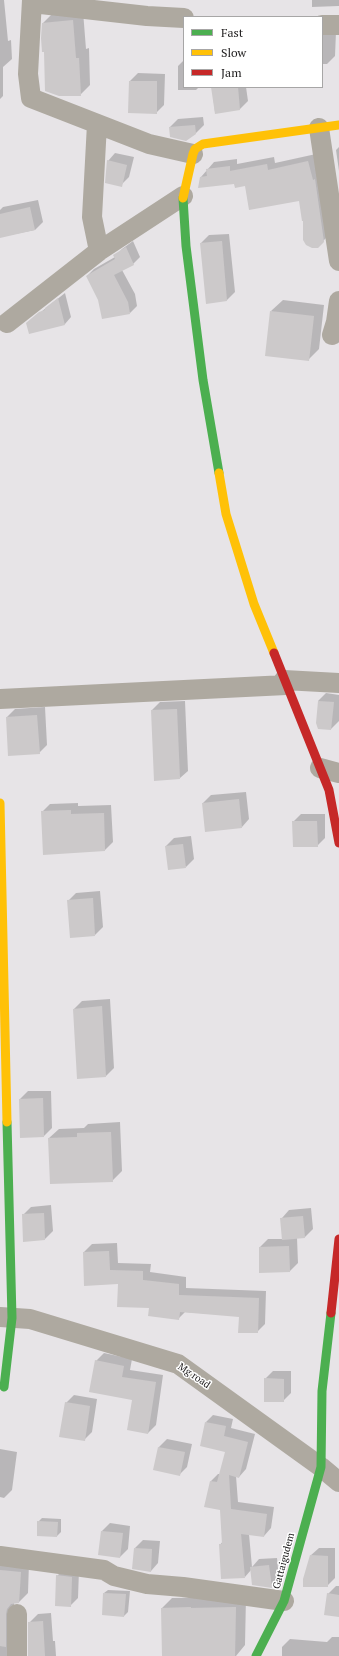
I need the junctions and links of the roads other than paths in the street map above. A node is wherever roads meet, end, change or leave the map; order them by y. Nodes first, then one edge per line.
1 (32, 1) edge
2 (183, 18) edge
3 (323, 25) edge
4 (339, 26) edge
5 (97, 124) junction
6 (339, 125) edge
7 (319, 128) junction
8 (192, 154) junction
9 (184, 196) junction
10 (99, 251) junction
11 (339, 261) edge
12 (339, 301) edge
13 (7, 323) dead end
14 (332, 335) dead end
15 (285, 683) junction
16 (339, 683) edge
17 (0, 699) edge
18 (320, 768) junction
19 (339, 773) edge
20 (0, 803) edge
21 (339, 843) edge
22 (339, 1239) edge
23 (6, 1318) edge
24 (4, 1387) dead end
25 (321, 1467) junction
26 (339, 1482) edge
27 (0, 1556) edge
28 (284, 1601) junction
29 (17, 1614) dead end
30 (17, 1656) edge
31 (256, 1656) edge

1 - 2 street
1 - 5 street
3 - 4 street
5 - 8 street
5 - 10 street
6 - 7 street
7 - 8 street
7 - 11 street
8 - 9 street
9 - 10 street
9 - 15 street
10 - 13 street
12 - 14 street
15 - 16 street
15 - 17 street
15 - 18 street
18 - 19 street
18 - 21 street
20 - 23 street
22 - 25 street, Gattaigudem
23 - 24 street
23 - 25 street, Mg road
25 - 26 street, Mg road
25 - 28 street, Gattaigudem
27 - 28 street
28 - 31 street, Gattaigudem
29 - 30 street

